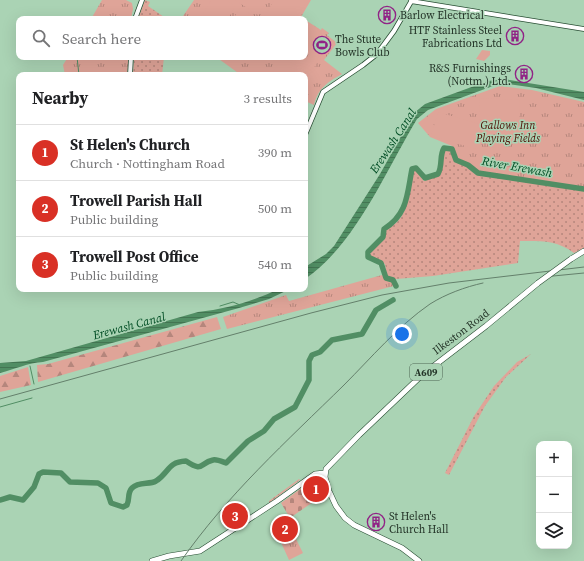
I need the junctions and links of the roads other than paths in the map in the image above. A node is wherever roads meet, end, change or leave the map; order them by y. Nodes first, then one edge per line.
1 (142, 0) edge
2 (411, 1) edge
3 (135, 16) edge
4 (584, 29) edge
5 (131, 60) edge
6 (130, 72) edge
7 (308, 128) edge
8 (584, 251) edge
9 (325, 473) junction
10 (152, 561) edge
11 (419, 561) edge

1 - 3 street
2 - 4 street
2 - 7 street
5 - 6 street
8 - 9 main road, Ilkeston Road / A609, bridge
9 - 10 main road
9 - 11 main road

